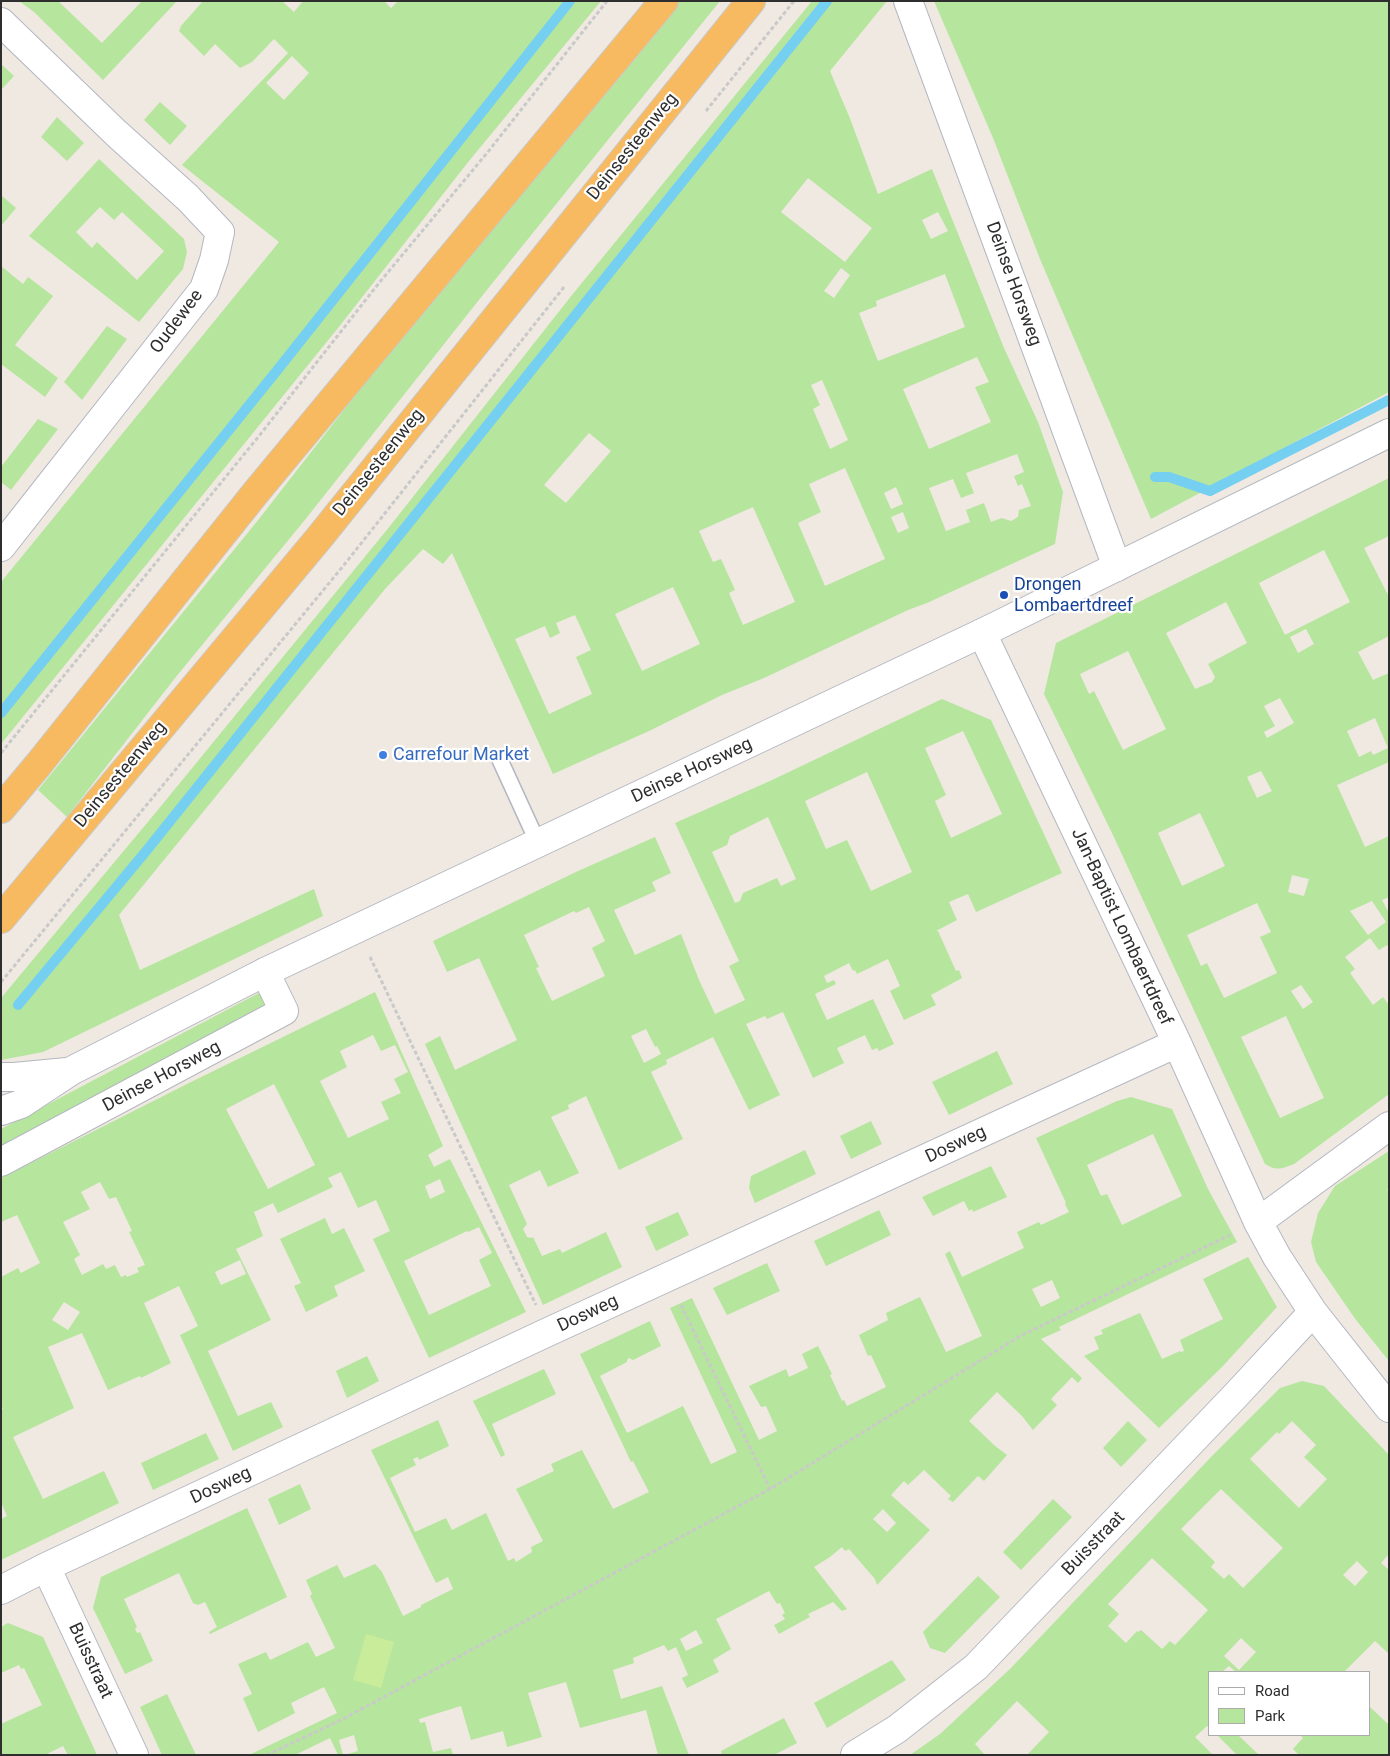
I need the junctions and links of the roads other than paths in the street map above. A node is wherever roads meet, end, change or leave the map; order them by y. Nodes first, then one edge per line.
1 (664, 1) edge
2 (751, 1) edge
3 (908, 1) edge
4 (1, 22) edge
5 (1389, 432) edge
6 (1, 547) edge
7 (1117, 567) junction
8 (982, 633) junction
9 (500, 760) dead end
10 (1, 808) edge
11 (538, 843) junction
12 (1, 919) edge
13 (266, 972) junction
14 (1177, 1043) junction
15 (72, 1071) junction
16 (1, 1077) edge
17 (1, 1111) edge
18 (1389, 1126) edge
19 (1, 1162) edge
20 (1258, 1222) junction
21 (1313, 1312) junction
22 (1389, 1408) edge
23 (46, 1567) junction
24 (1, 1590) edge
25 (134, 1755) edge
26 (856, 1755) edge

1 - 10 highway
2 - 12 highway, Deinsesteenweg
3 - 7 street, Deinse Horsweg
4 - 6 street, Oudewee
5 - 7 street, Deinse Horsweg
7 - 8 street, Deinse Horsweg
8 - 11 street, Deinse Horsweg
8 - 14 street, Jan-Baptist Lombaertdreef
9 - 11 lane
11 - 13 street, Deinse Horsweg
13 - 15 street, Deinse Horsweg
13 - 19 street, Deinse Horsweg
14 - 20 street, Jan-Baptist Lombaertdreef
14 - 23 street, Dosweg
15 - 16 street, Deinse Horsweg
15 - 17 street, Deinse Horsweg
18 - 20 street
20 - 21 street, Jan-Baptist Lombaertdreef
21 - 22 street, Jan-Baptist Lombaertdreef
21 - 26 street, Buisstraat
23 - 24 street, Dosweg
23 - 25 street, Buisstraat

